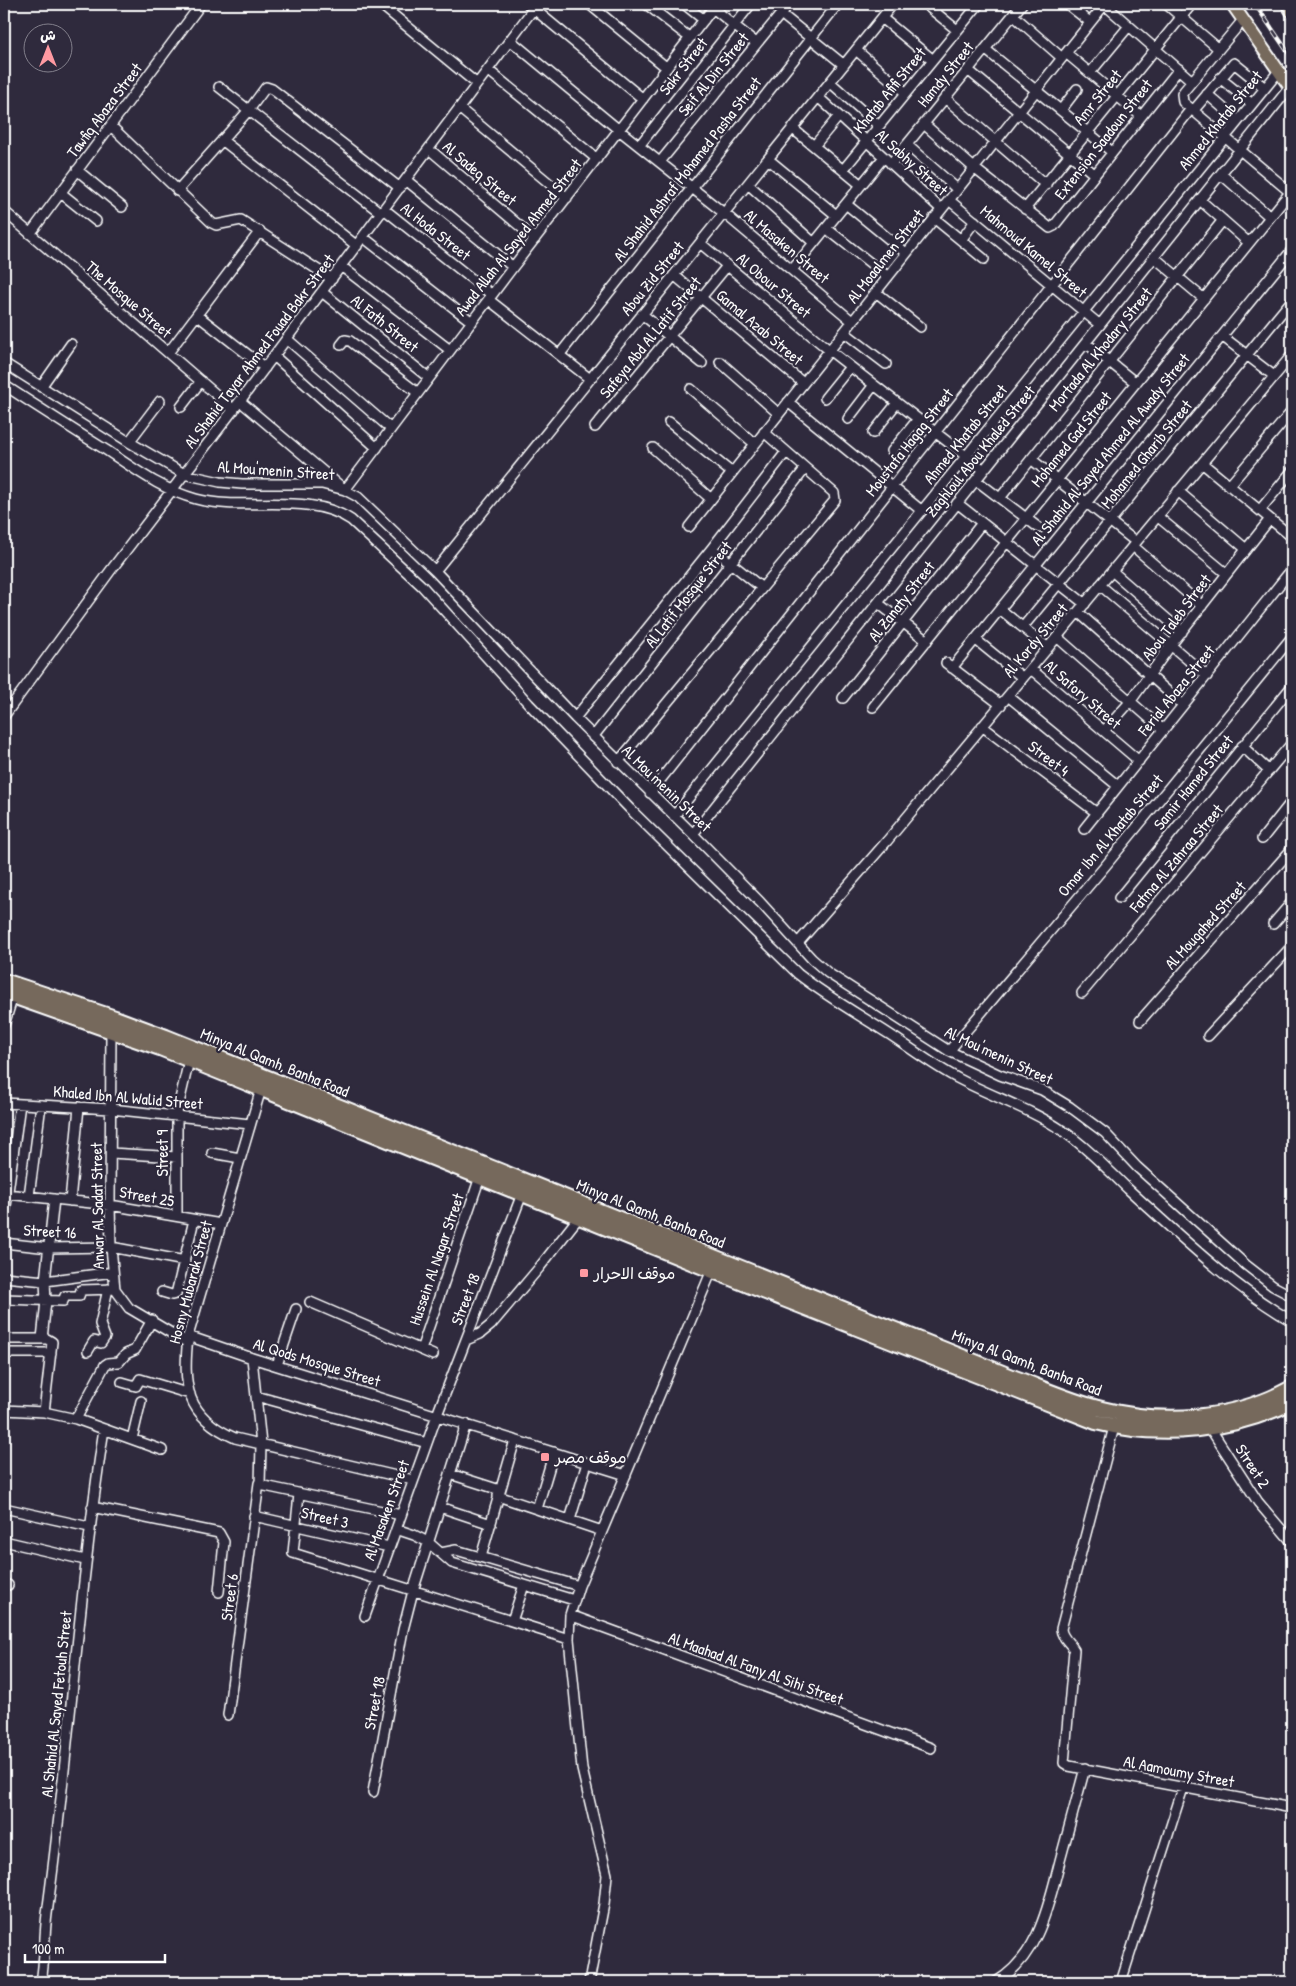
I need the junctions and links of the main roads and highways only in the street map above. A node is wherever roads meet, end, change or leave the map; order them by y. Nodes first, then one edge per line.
1 (1232, 4) edge
2 (1287, 4) edge
3 (1292, 12) edge
4 (1291, 88) edge
5 (4, 981) edge
6 (9, 995) edge
7 (957, 1361) junction
8 (1292, 1388) edge
9 (1292, 1402) edge

1 - 4 main road
2 - 3 main road
5 - 7 highway, Minya Al Qamh, Banha Road
6 - 7 highway, Minya Al Qamh, Banha Road
7 - 8 highway, Minya Al Qamh, Banha Road
7 - 9 highway, Minya Al Qamh, Banha Road

